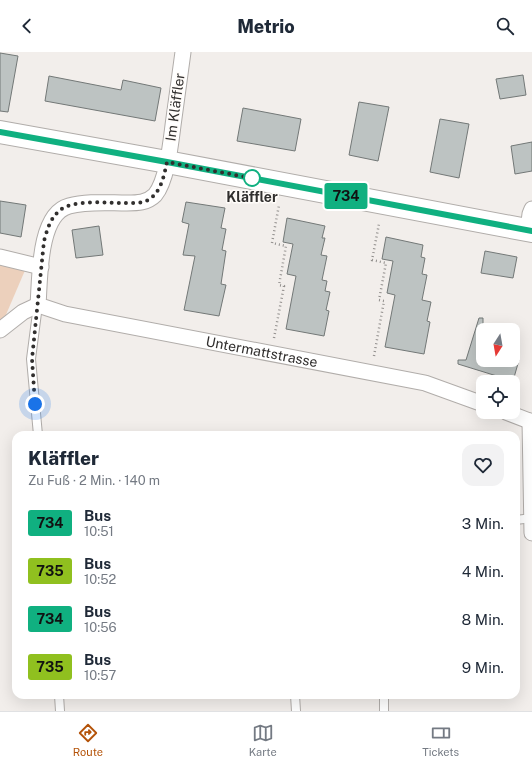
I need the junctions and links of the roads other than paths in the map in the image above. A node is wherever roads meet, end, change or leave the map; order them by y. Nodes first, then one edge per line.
1 (183, 52) edge
2 (0, 132) edge
3 (167, 162) junction
4 (531, 223) edge
5 (0, 257) edge
6 (41, 267) junction
7 (38, 305) junction
8 (0, 330) edge
9 (476, 401) edge
10 (520, 417) edge
11 (531, 421) edge
12 (38, 431) edge
13 (532, 518) edge
14 (520, 520) edge
15 (532, 533) edge
16 (58, 699) edge
17 (295, 699) edge
18 (384, 699) edge
19 (60, 711) edge
20 (296, 711) edge
21 (384, 711) edge

1 - 3 street, Im Kläffler
2 - 3 main road
3 - 4 main road
3 - 6 street
5 - 6 street
6 - 7 street
7 - 8 street
7 - 9 street, Untermattstrasse
7 - 12 lane
10 - 11 street
11 - 13 street
13 - 14 lane
13 - 15 street
16 - 19 lane
17 - 20 lane
18 - 21 lane

